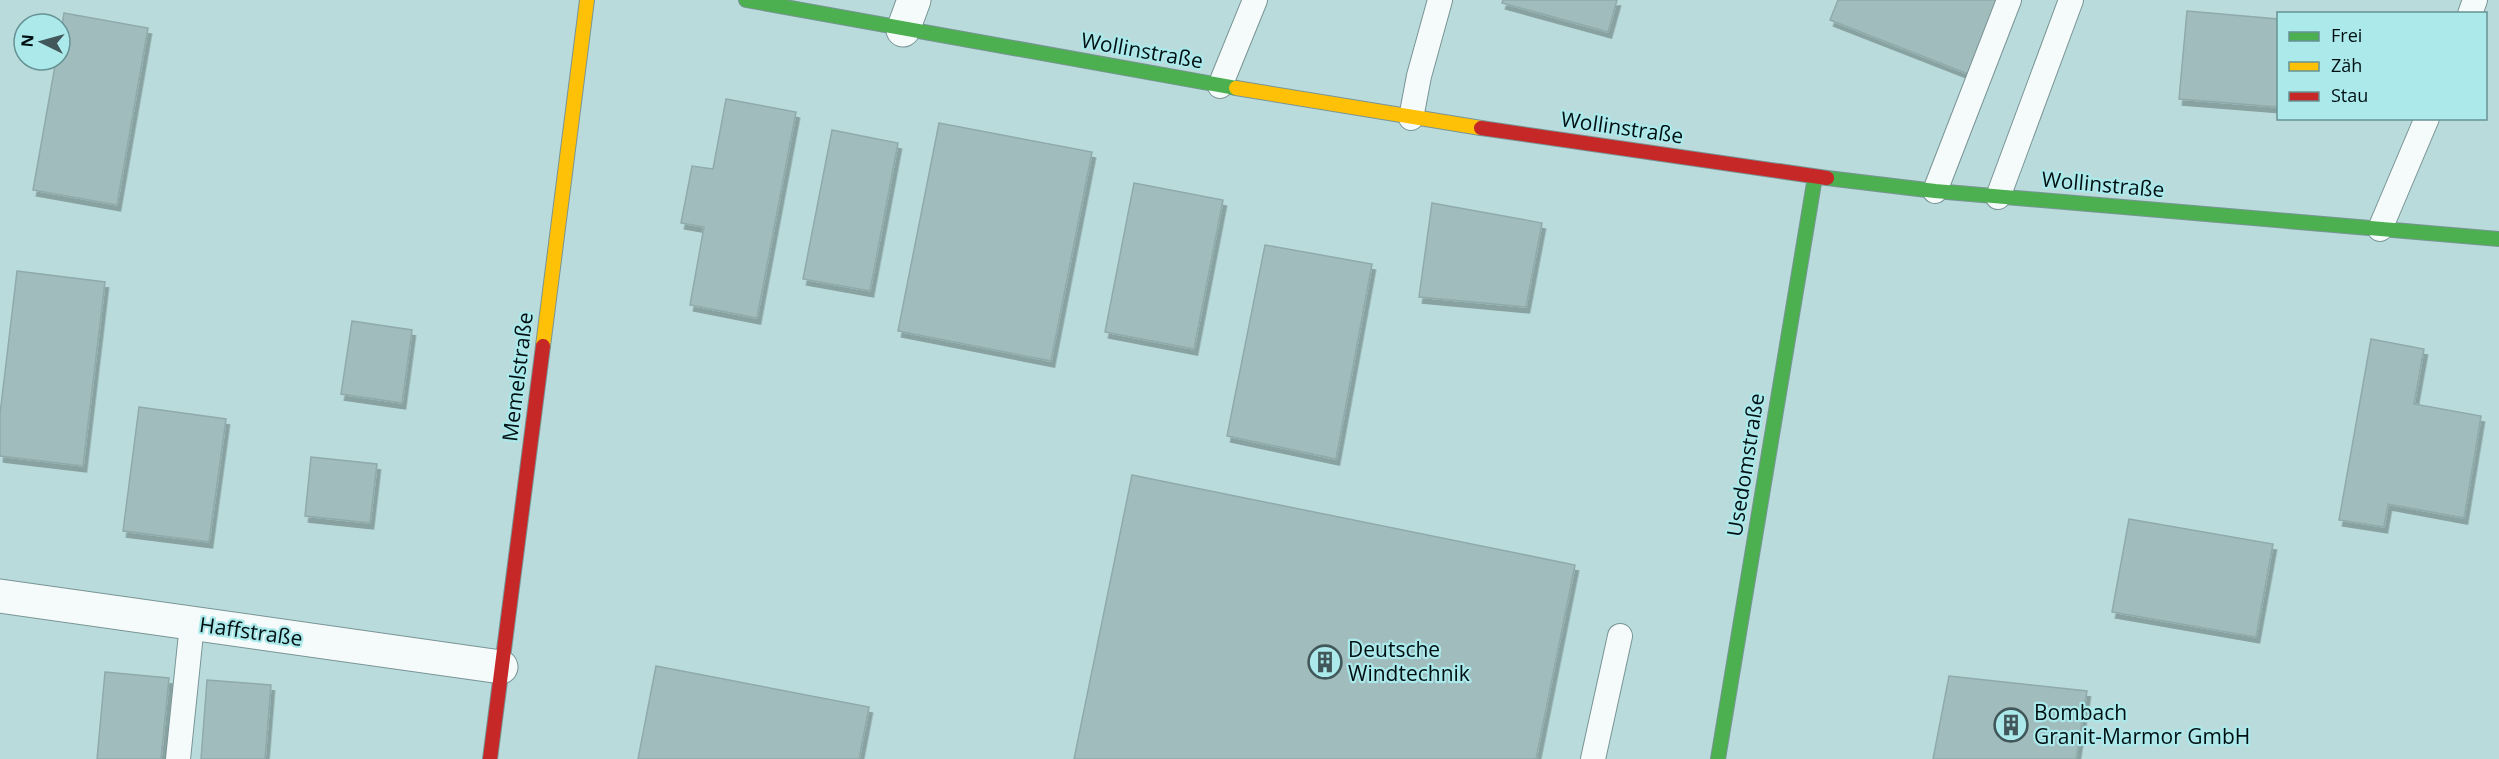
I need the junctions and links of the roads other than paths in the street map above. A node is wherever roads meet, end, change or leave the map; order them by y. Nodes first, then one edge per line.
1 (587, 0) edge
2 (746, 0) edge
3 (914, 0) edge
4 (1255, 0) edge
5 (1440, 0) edge
6 (2009, 0) edge
7 (2070, 0) edge
8 (800, 5) edge
9 (903, 30) junction
10 (1220, 86) junction
11 (1411, 118) junction
12 (2426, 120) edge
13 (1815, 177) junction
14 (1935, 191) junction
15 (1998, 197) junction
16 (2380, 229) junction
17 (2499, 239) edge
18 (0, 597) edge
19 (192, 624) junction
20 (1620, 636) dead end
21 (501, 667) junction
22 (178, 759) edge
23 (490, 759) edge
24 (1593, 759) edge
25 (1718, 759) edge

1 - 21 street, Memelstraße
2 - 8 street, Wollinstraße
3 - 9 street
4 - 10 lane
5 - 11 lane
6 - 14 lane
7 - 15 lane
8 - 9 street, Wollinstraße
9 - 10 street, Wollinstraße
10 - 11 street, Wollinstraße
11 - 13 street, Wollinstraße
12 - 16 lane
13 - 14 street, Wollinstraße
13 - 25 street, Usedomstraße
14 - 15 street, Wollinstraße
15 - 16 street, Wollinstraße
16 - 17 street, Wollinstraße
18 - 19 street, Haffstraße
19 - 21 street, Haffstraße
19 - 22 lane
20 - 24 lane
21 - 23 street, Memelstraße

